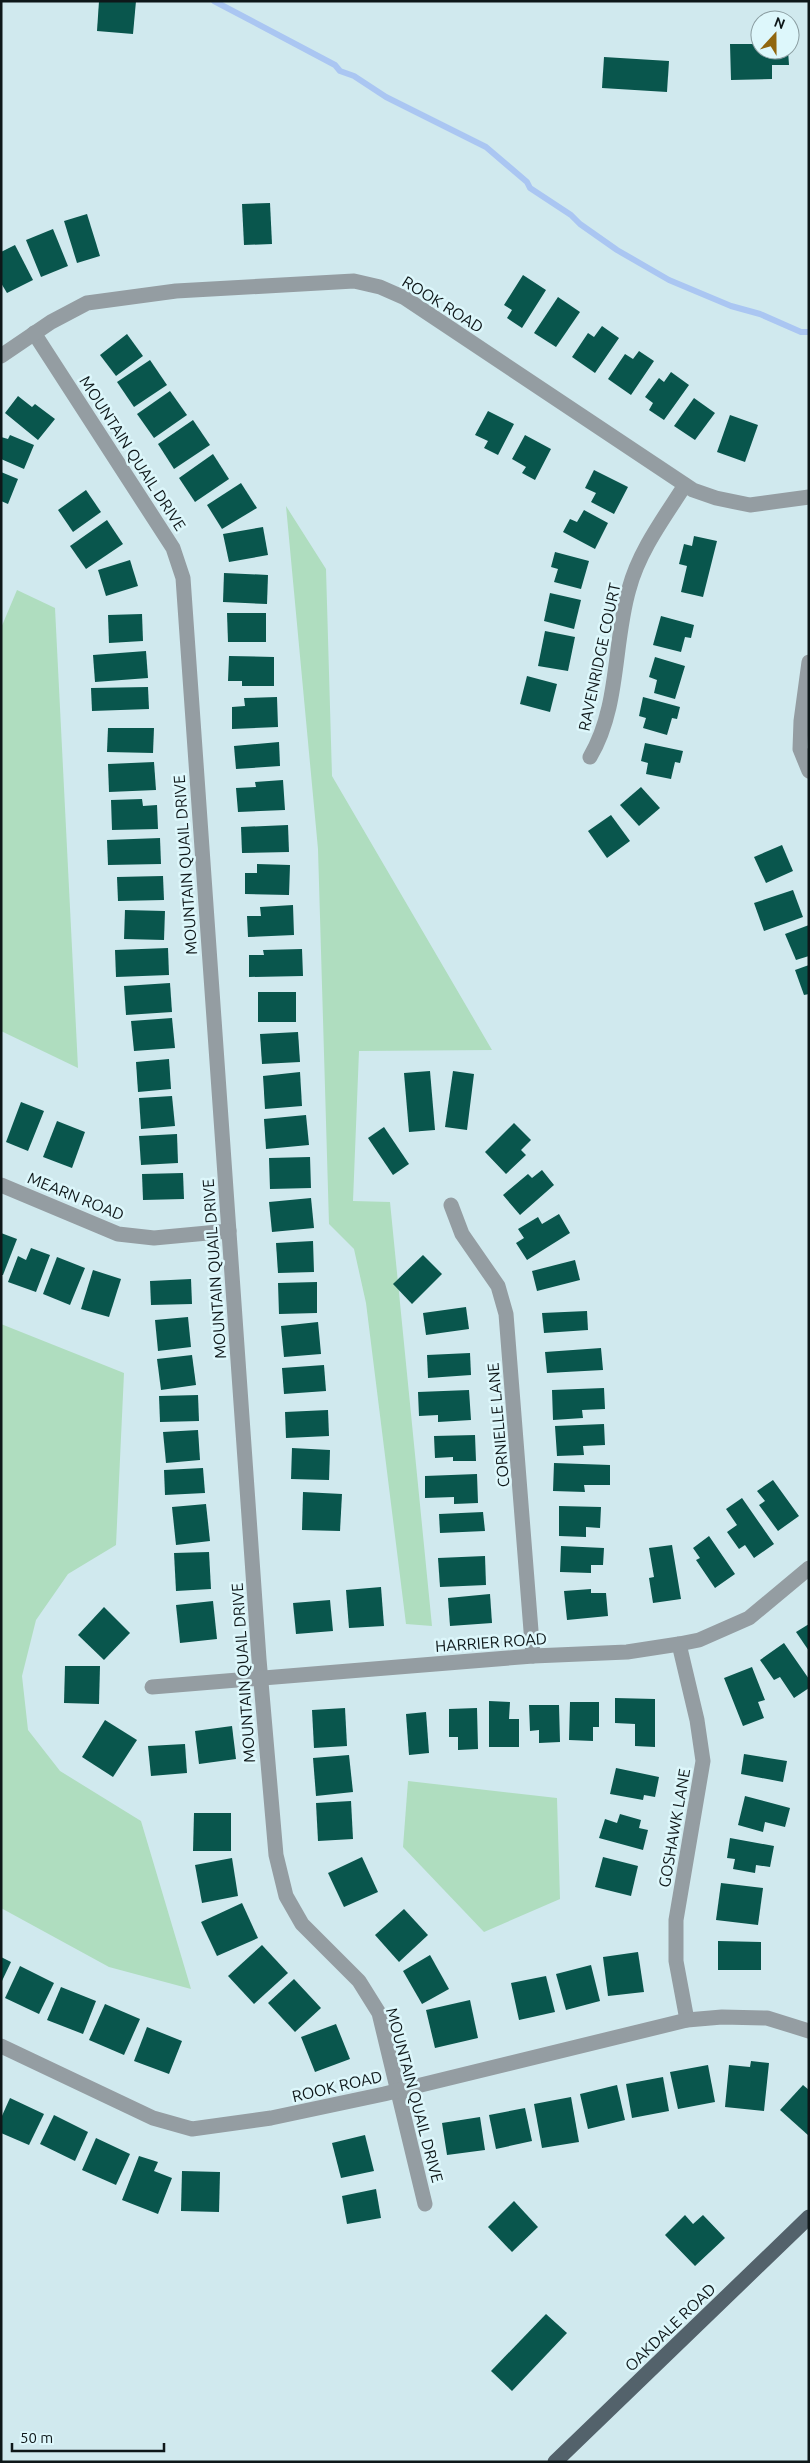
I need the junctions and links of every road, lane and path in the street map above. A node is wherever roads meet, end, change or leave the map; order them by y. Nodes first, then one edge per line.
1 (34, 333) junction
2 (1, 356) edge
3 (685, 485) junction
4 (809, 498) edge
5 (809, 662) edge
6 (590, 757) dead end
7 (809, 771) edge
8 (1, 1185) edge
9 (451, 1206) dead end
10 (229, 1231) junction
11 (809, 1568) edge
12 (679, 1644) junction
13 (533, 1656) junction
14 (261, 1678) junction
15 (152, 1687) dead end
16 (686, 2020) junction
17 (809, 2030) edge
18 (1, 2046) edge
19 (398, 2089) junction
20 (425, 2204) dead end
21 (809, 2217) edge
22 (554, 2462) edge

1 - 2 street, ROOK ROAD
1 - 3 street, ROOK ROAD
1 - 10 street, MOUNTAIN QUAIL DRIVE
3 - 4 street, ROOK ROAD
3 - 6 street, RAVENRIDGE COURT
5 - 7 street
8 - 10 street, MEARN ROAD
9 - 13 street, CORNIELLE LANE
10 - 14 street, MOUNTAIN QUAIL DRIVE
11 - 12 street, HARRIER ROAD
12 - 13 street, HARRIER ROAD
12 - 16 street, GOSHAWK LANE
13 - 14 street, HARRIER ROAD
14 - 15 street, HARRIER ROAD
14 - 19 street, MOUNTAIN QUAIL DRIVE
16 - 17 street, ROOK ROAD
16 - 19 street, ROOK ROAD
18 - 19 street, ROOK ROAD
19 - 20 street, MOUNTAIN QUAIL DRIVE
21 - 22 main road, OAKDALE ROAD

